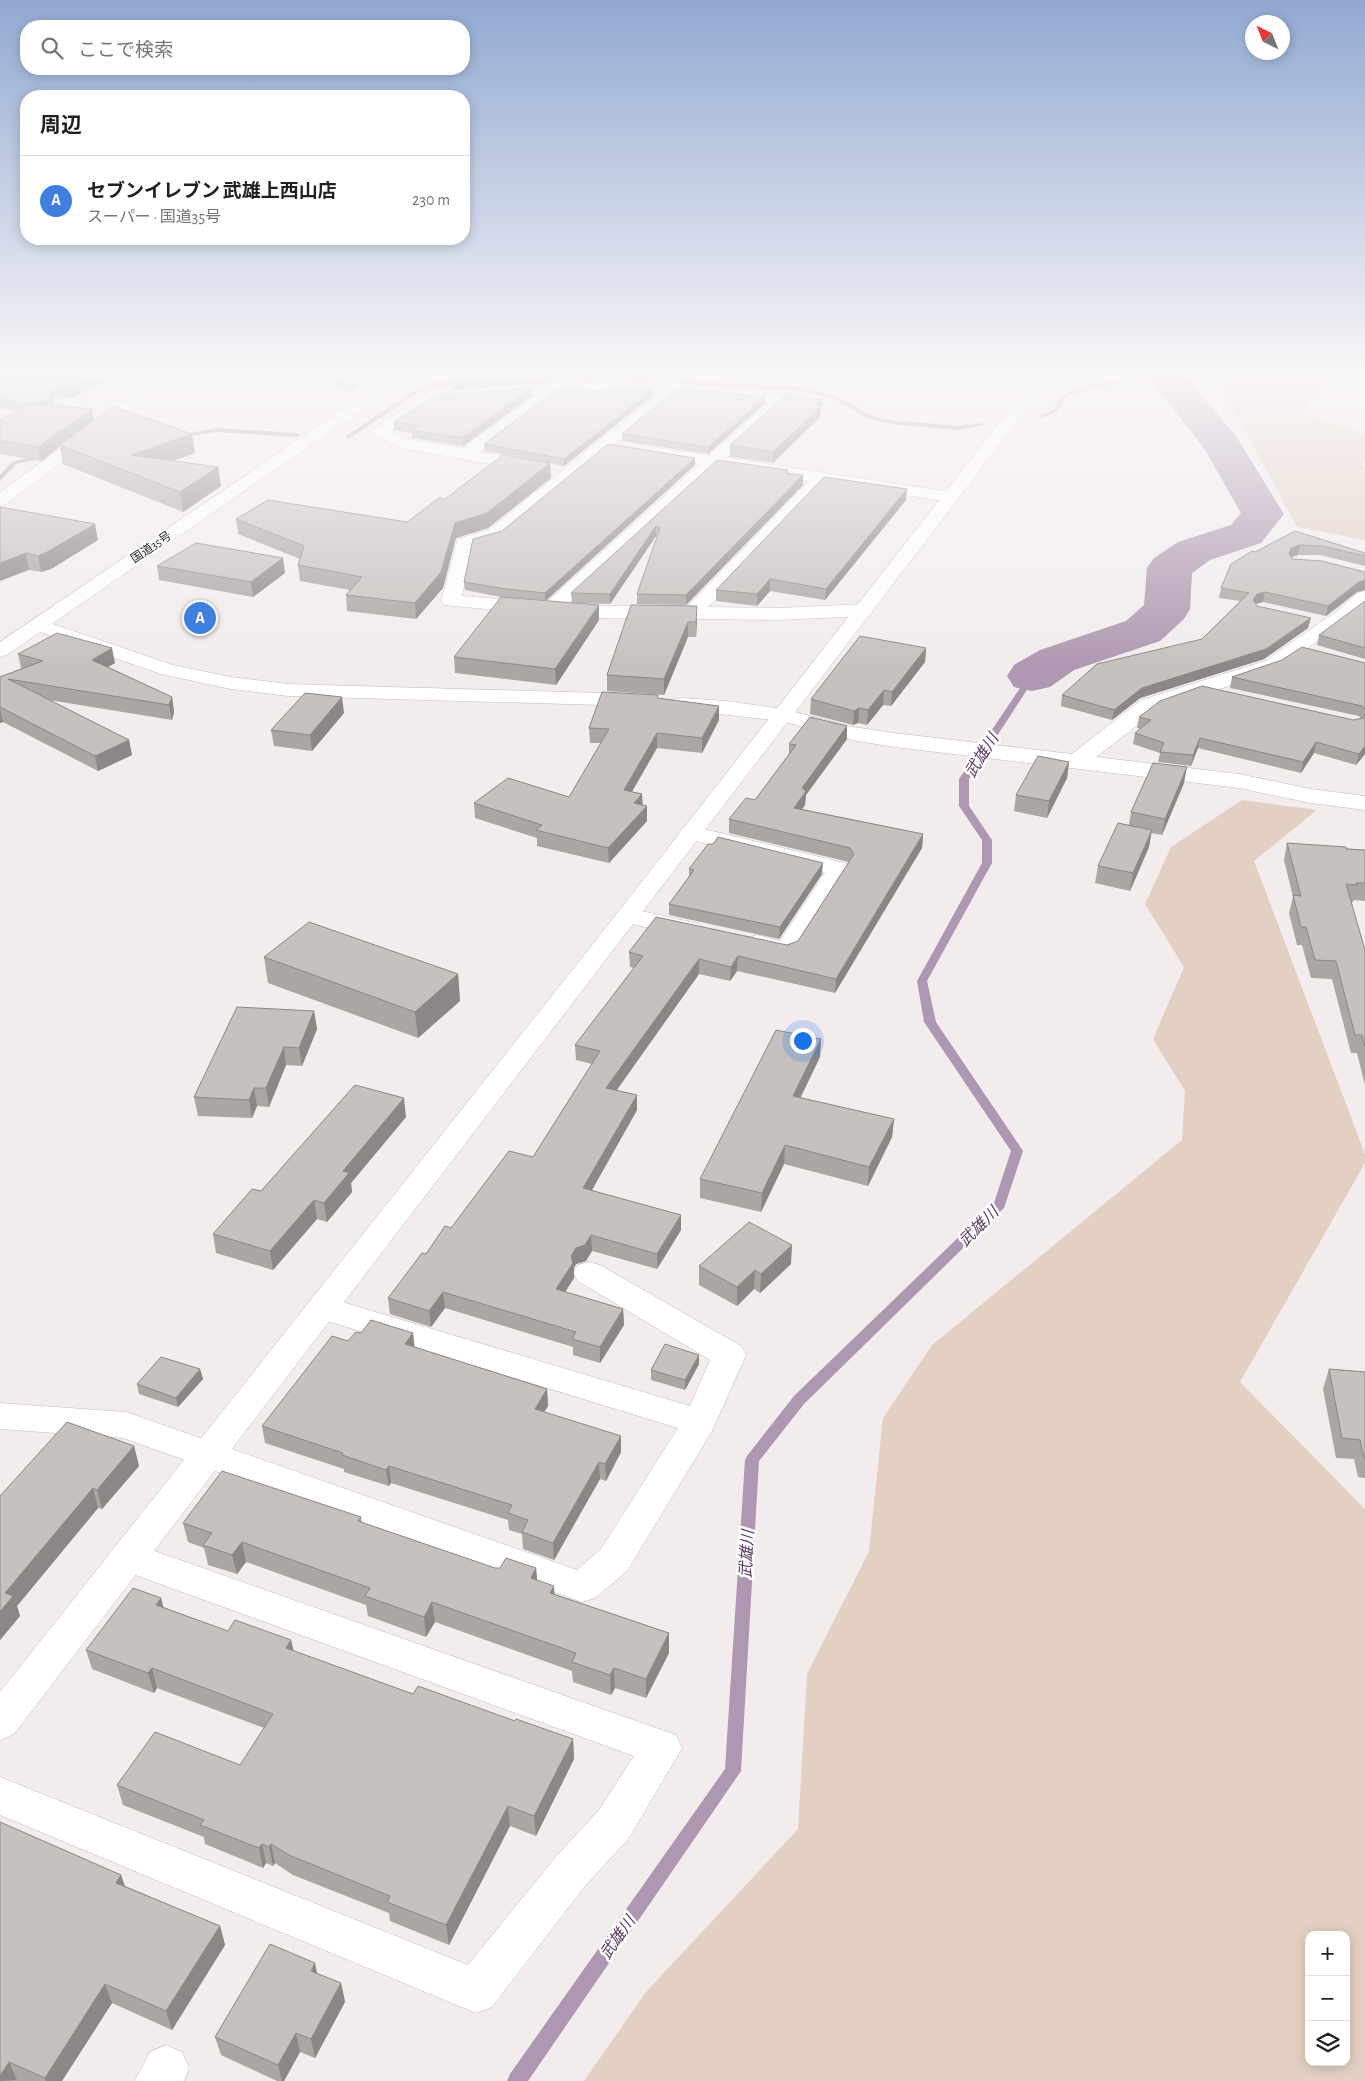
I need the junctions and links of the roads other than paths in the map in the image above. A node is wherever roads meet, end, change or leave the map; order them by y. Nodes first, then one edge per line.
1 (33, 474) edge
2 (259, 474) edge
3 (568, 474) edge
4 (696, 474) edge
5 (802, 474) edge
6 (968, 474) edge
7 (822, 477) junction
8 (951, 496) junction
9 (0, 500) edge
10 (1365, 597) edge
11 (550, 610) junction
12 (863, 610) junction
13 (692, 613) junction
14 (1302, 618) edge
15 (38, 625) junction
16 (1330, 625) junction
17 (1297, 648) junction
18 (0, 651) edge
19 (1322, 655) edge
20 (1199, 689) junction
21 (1237, 697) edge
22 (783, 715) junction
23 (1076, 762) junction
24 (1365, 803) edge
25 (691, 833) junction
26 (628, 916) junction
27 (589, 1274) dead end
28 (322, 1308) junction
29 (0, 1416) edge
30 (700, 1422) junction
31 (207, 1456) junction
32 (129, 1557) junction
33 (0, 1722) edge
34 (0, 1796) edge

1 - 9 main road
2 - 15 main road, 国道35号
3 - 11 main road
4 - 11 main road
5 - 7 main road
6 - 8 main road
7 - 8 main road
7 - 13 main road
8 - 12 main road
10 - 16 main road
11 - 13 main road
12 - 13 main road
12 - 22 main road
14 - 16 main road
15 - 18 main road, 国道35号
15 - 22 main road
16 - 17 main road
17 - 19 main road
17 - 20 main road
20 - 21 main road
20 - 23 main road
22 - 23 main road
22 - 25 main road
23 - 24 main road
25 - 26 main road
25 - 26 main road
26 - 28 main road
27 - 30 main road
28 - 30 main road
28 - 31 main road
29 - 31 main road
30 - 31 main road
31 - 32 main road
32 - 33 main road
32 - 34 main road

